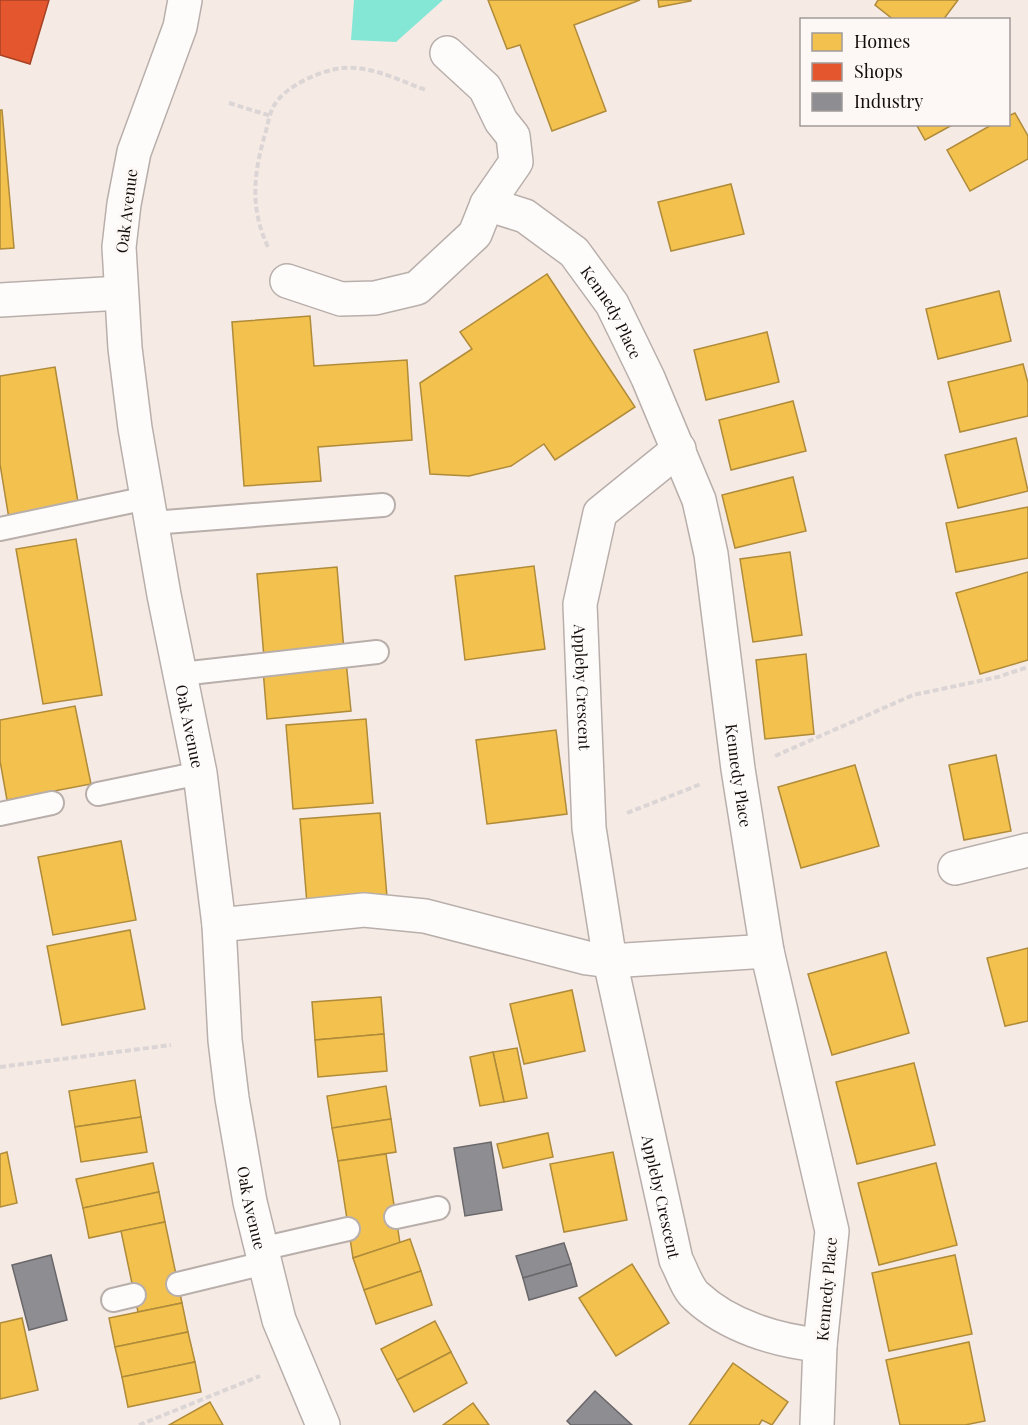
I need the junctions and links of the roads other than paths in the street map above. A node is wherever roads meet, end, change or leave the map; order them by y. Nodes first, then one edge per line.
1 (201, 0) edge
2 (182, 13) edge
3 (447, 53) dead end
4 (488, 204) junction
5 (287, 281) road end
6 (121, 293) junction
7 (0, 300) edge
8 (679, 449) junction
9 (383, 505) dead end
10 (149, 511) junction
11 (0, 529) edge
12 (377, 652) dead end
13 (180, 674) junction
14 (200, 773) junction
15 (98, 794) dead end
16 (52, 803) dead end
17 (0, 813) edge
18 (1028, 849) edge
19 (955, 868) dead end
20 (219, 925) junction
21 (767, 951) junction
22 (610, 961) junction
23 (438, 1208) dead end
24 (396, 1218) dead end
25 (348, 1229) dead end
26 (263, 1256) junction
27 (178, 1284) dead end
28 (820, 1345) junction
29 (324, 1425) edge
30 (817, 1425) edge

1 - 2 street, Oak Avenue
2 - 6 street, Oak Avenue
3 - 4 street
4 - 5 street
4 - 8 street, Kennedy Place
6 - 7 street
6 - 10 street, Oak Avenue
8 - 21 street, Kennedy Place
8 - 22 street, Appleby Crescent
9 - 10 lane
10 - 11 lane
10 - 13 street, Oak Avenue
12 - 13 lane
13 - 14 street, Oak Avenue
14 - 15 lane
14 - 20 street, Oak Avenue
16 - 17 lane
18 - 19 street
20 - 22 street
20 - 26 street, Oak Avenue
21 - 22 street
21 - 28 street, Kennedy Place
22 - 28 street, Appleby Crescent
23 - 24 lane
25 - 26 lane
26 - 27 lane
26 - 29 street, Oak Avenue
28 - 30 street, Kennedy Place

